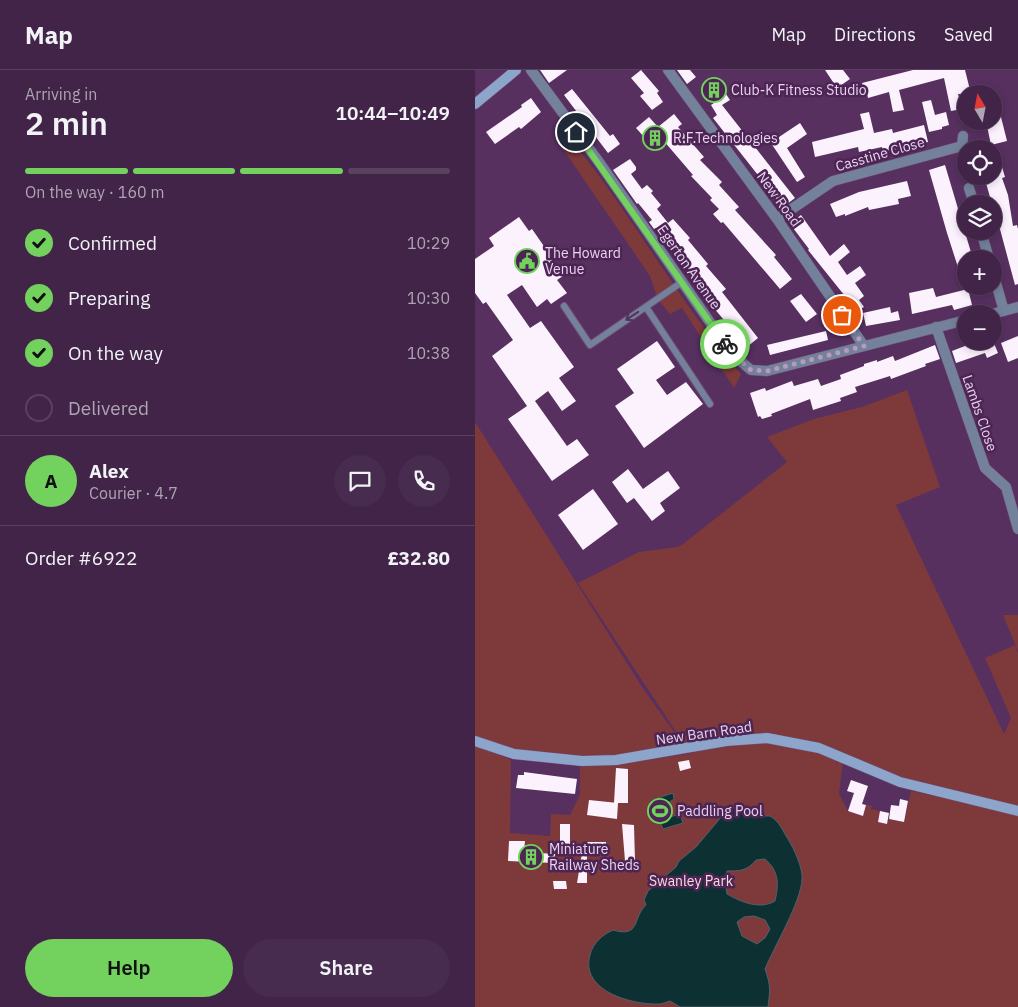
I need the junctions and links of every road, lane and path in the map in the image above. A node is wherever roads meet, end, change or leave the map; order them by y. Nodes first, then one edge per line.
1 (516, 70) edge
2 (531, 70) edge
3 (668, 70) edge
4 (475, 104) edge
5 (963, 136) dead end
6 (969, 188) dead end
7 (971, 195) edge
8 (777, 219) junction
9 (682, 282) junction
10 (999, 295) edge
11 (564, 306) dead end
12 (646, 307) junction
13 (1018, 307) edge
14 (1004, 311) joint
15 (957, 322) edge
16 (936, 327) junction
17 (864, 346) junction
18 (710, 404) dead end
19 (1018, 529) edge
20 (475, 741) edge
21 (1018, 811) edge

1 - 4 street
2 - 9 street, Egerton Avenue
3 - 8 street, New Road
5 - 8 street, Casstine Close
6 - 7 street
8 - 17 street, New Road
9 - 12 lane
9 - 17 street, Egerton Avenue
10 - 14 street
12 -> 11 lane
12 - 18 lane
13 - 14 street
15 - 16 street, Egerton Avenue
16 - 17 street, Egerton Avenue
16 - 19 street, Lambs Close
20 - 21 street, New Barn Road

